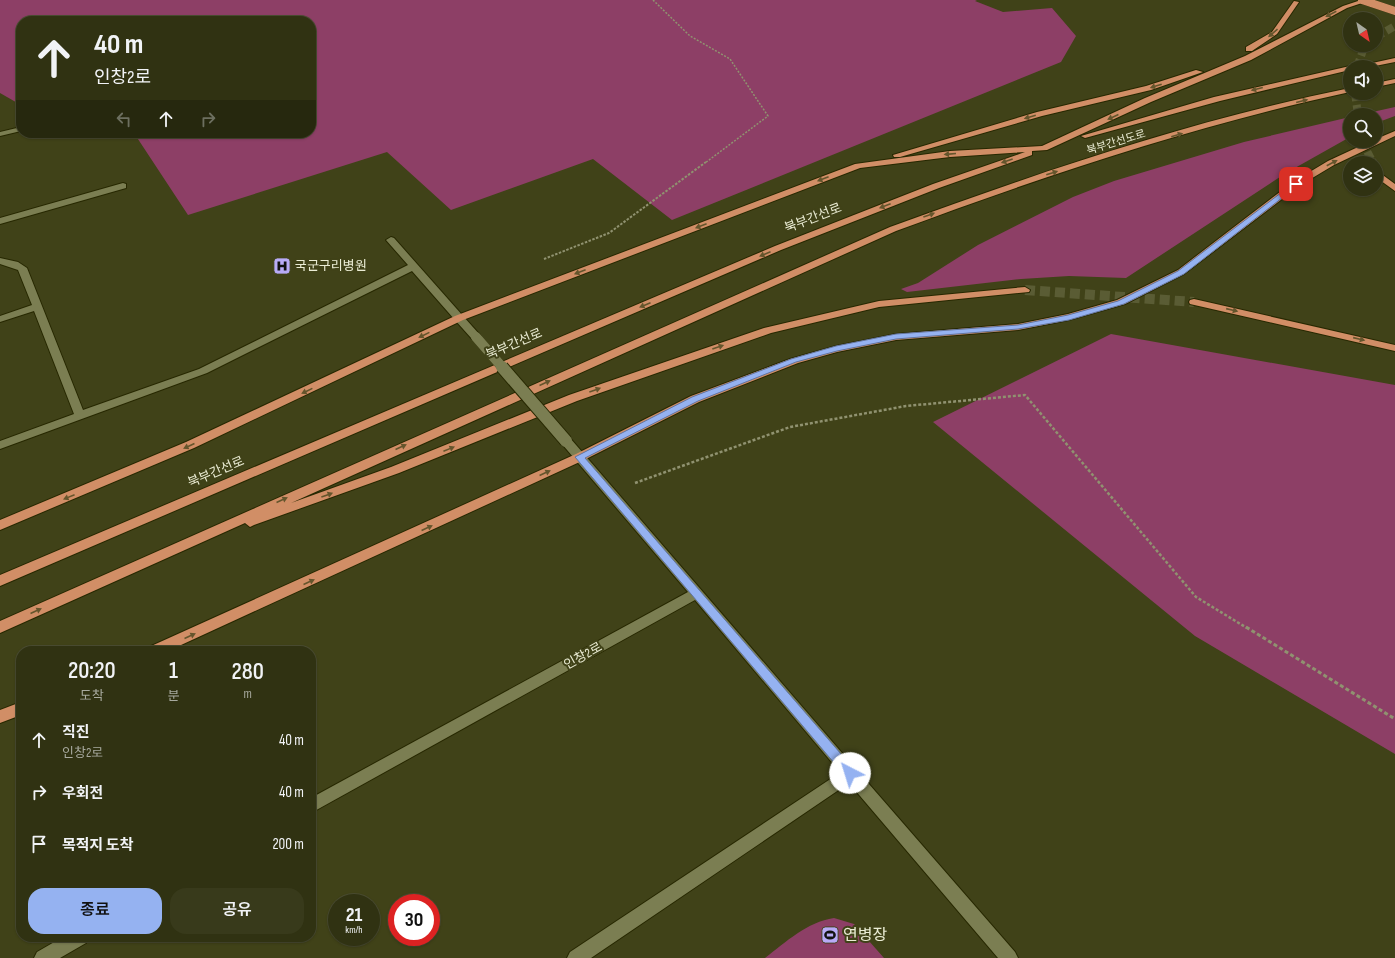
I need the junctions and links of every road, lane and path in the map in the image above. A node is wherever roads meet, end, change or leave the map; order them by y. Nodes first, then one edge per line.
1 (654, 0) edge
2 (1362, 0) edge
3 (1368, 0) edge
4 (1298, 1) edge
5 (1395, 11) edge
6 (1395, 60) edge
7 (1383, 62) edge
8 (1343, 69) edge
9 (1395, 81) edge
10 (1383, 84) edge
11 (1343, 92) edge
12 (16, 130) edge
13 (1395, 132) edge
14 (0, 134) edge
15 (1044, 148) junction
16 (858, 166) junction
17 (1383, 178) edge
18 (123, 186) dead end
19 (1395, 188) edge
20 (0, 221) edge
21 (391, 240) dead end
22 (544, 259) dead end
23 (0, 261) edge
24 (414, 266) junction
25 (1025, 290) tunnel mouth
26 (1194, 302) tunnel mouth
27 (37, 307) junction
28 (459, 318) junction
29 (0, 319) edge
30 (1395, 348) edge
31 (80, 416) junction
32 (0, 445) edge
33 (580, 457) junction
34 (610, 492) junction
35 (0, 525) edge
36 (158, 555) junction
37 (0, 581) edge
38 (697, 593) junction
39 (0, 626) edge
40 (165, 646) edge
41 (16, 710) edge
42 (0, 716) edge
43 (1395, 719) edge
44 (850, 773) junction
45 (316, 803) edge
46 (71, 942) edge
47 (43, 958) edge
48 (576, 958) edge
49 (1009, 958) edge

1 - 22 path
2 - 5 highway, bridge
3 -> 15 highway
4 -> 16 highway
6 - 7 highway
8 -> 15 highway, 북부간선도로
9 - 10 highway
36 -> 11 highway, 북부간선도로
12 - 14 street
33 -> 13 highway
15 -> 16 highway
15 -> 37 highway, 북부간선로
16 -> 28 highway
17 - 19 highway
18 - 20 street
21 - 24 street
23 - 27 street
24 - 28 street
24 - 31 street
36 -> 25 highway
26 -> 30 highway
27 - 29 street
27 - 31 street
28 - 33 street, bridge
28 -> 35 highway
31 - 32 street
33 - 34 street
40 -> 33 highway
34 - 38 street
34 - 43 path
39 -> 36 highway
38 - 44 street
38 - 45 street, 인창2로
41 - 42 highway
44 - 48 street
44 - 49 street
46 - 47 street

